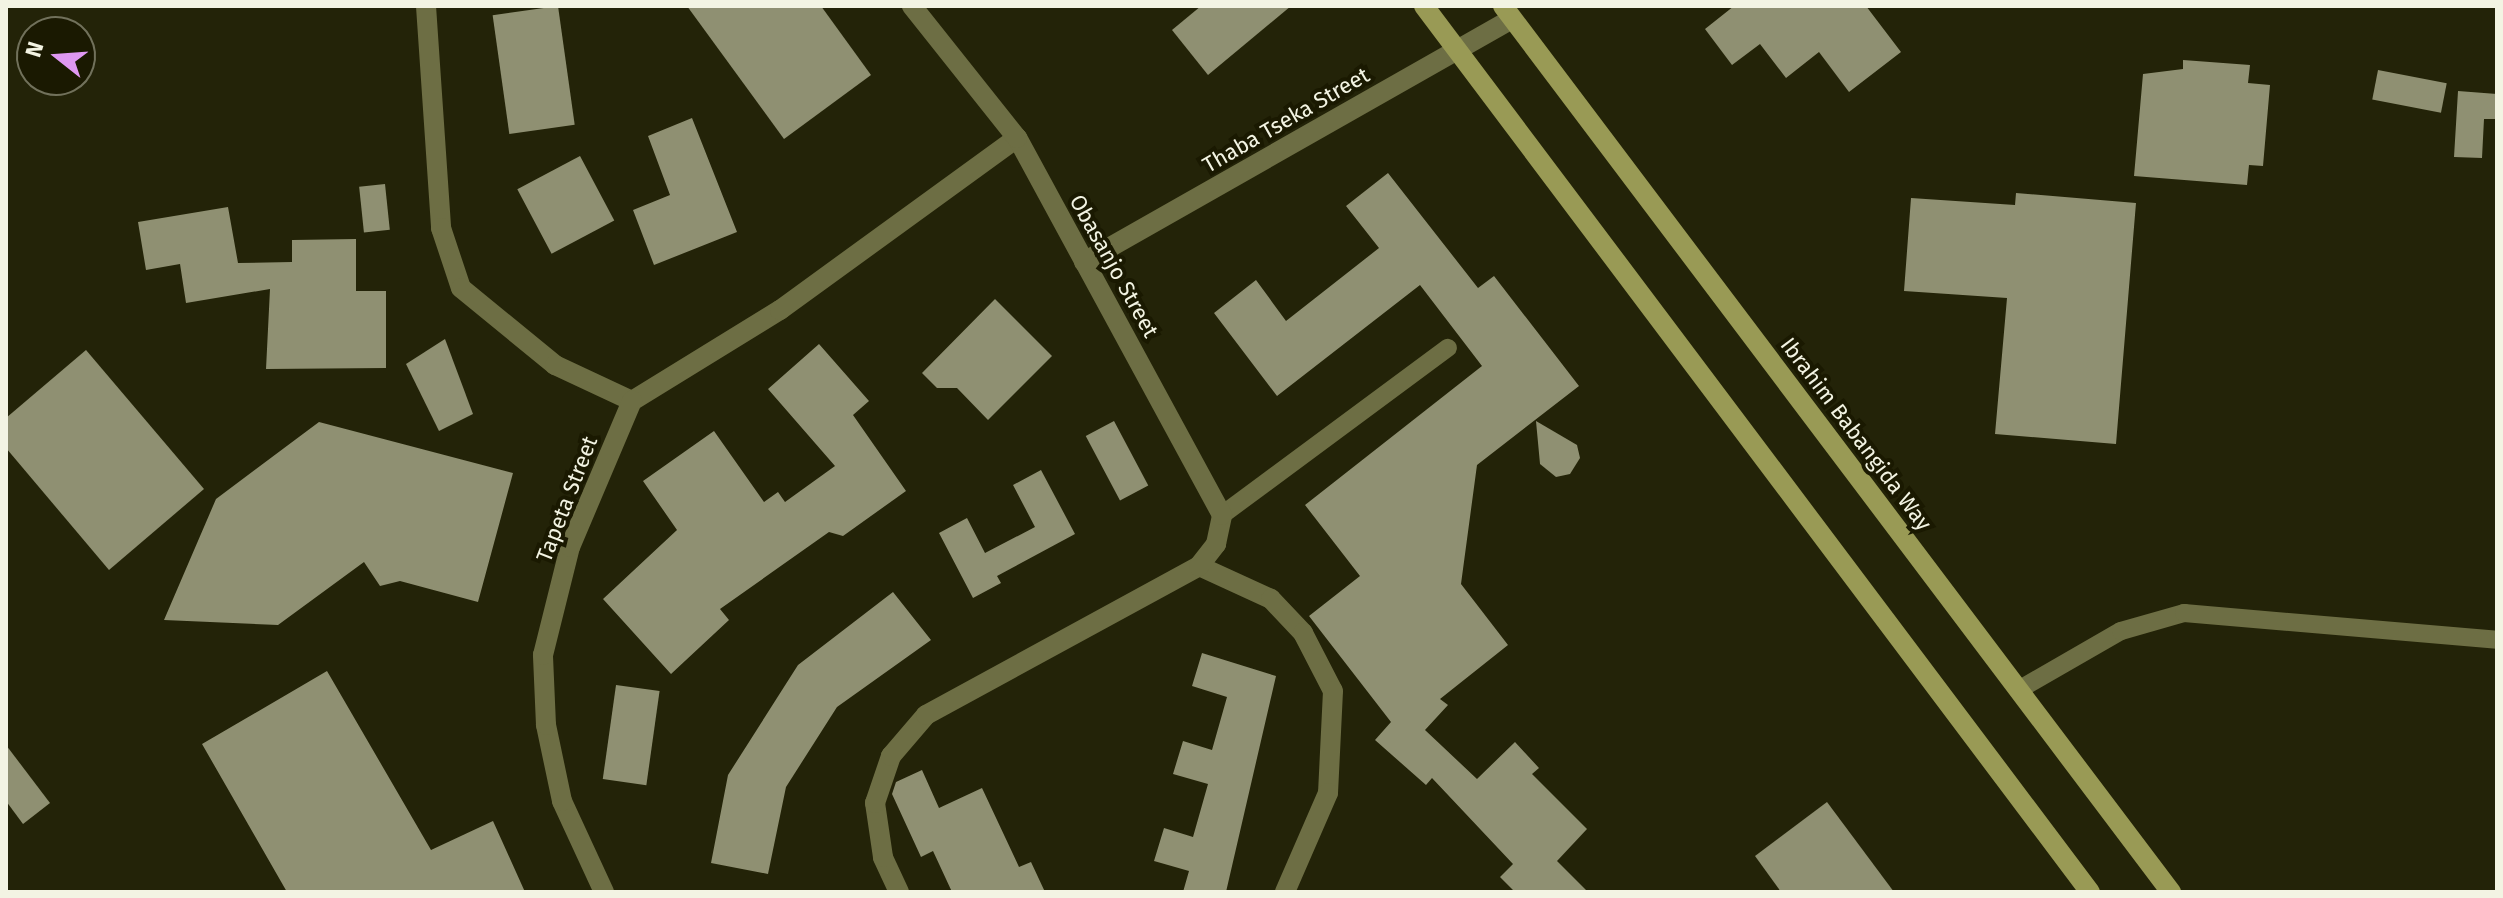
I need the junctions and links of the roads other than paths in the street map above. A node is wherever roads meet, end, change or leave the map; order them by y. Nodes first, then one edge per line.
1 (426, 6) edge
2 (912, 6) edge
3 (1424, 6) edge
4 (1508, 13) edge
5 (1454, 47) junction
6 (1017, 138) junction
7 (1084, 262) junction
8 (1448, 348) dead end
9 (632, 401) junction
10 (1222, 515) junction
11 (1199, 566) junction
12 (2497, 640) edge
13 (2020, 689) junction
14 (604, 892) edge
15 (899, 892) edge
16 (1285, 892) edge
17 (2090, 892) edge
18 (2171, 892) edge

1 - 9 street
2 - 6 street, Obasanjo Street
3 - 5 main road
4 - 5 street, Thaba Tseka Street
4 - 13 main road, Ibrahim Babangida Way
5 - 7 street, Thaba Tseka Street
5 - 17 main road
6 - 7 street, Obasanjo Street
6 - 9 street
7 - 10 street, Obasanjo Street
8 - 10 lane
9 - 14 street, Tapeta Street
10 - 11 street
11 - 15 street
11 - 16 street
12 - 13 lane
13 - 18 main road, Ibrahim Babangida Way

